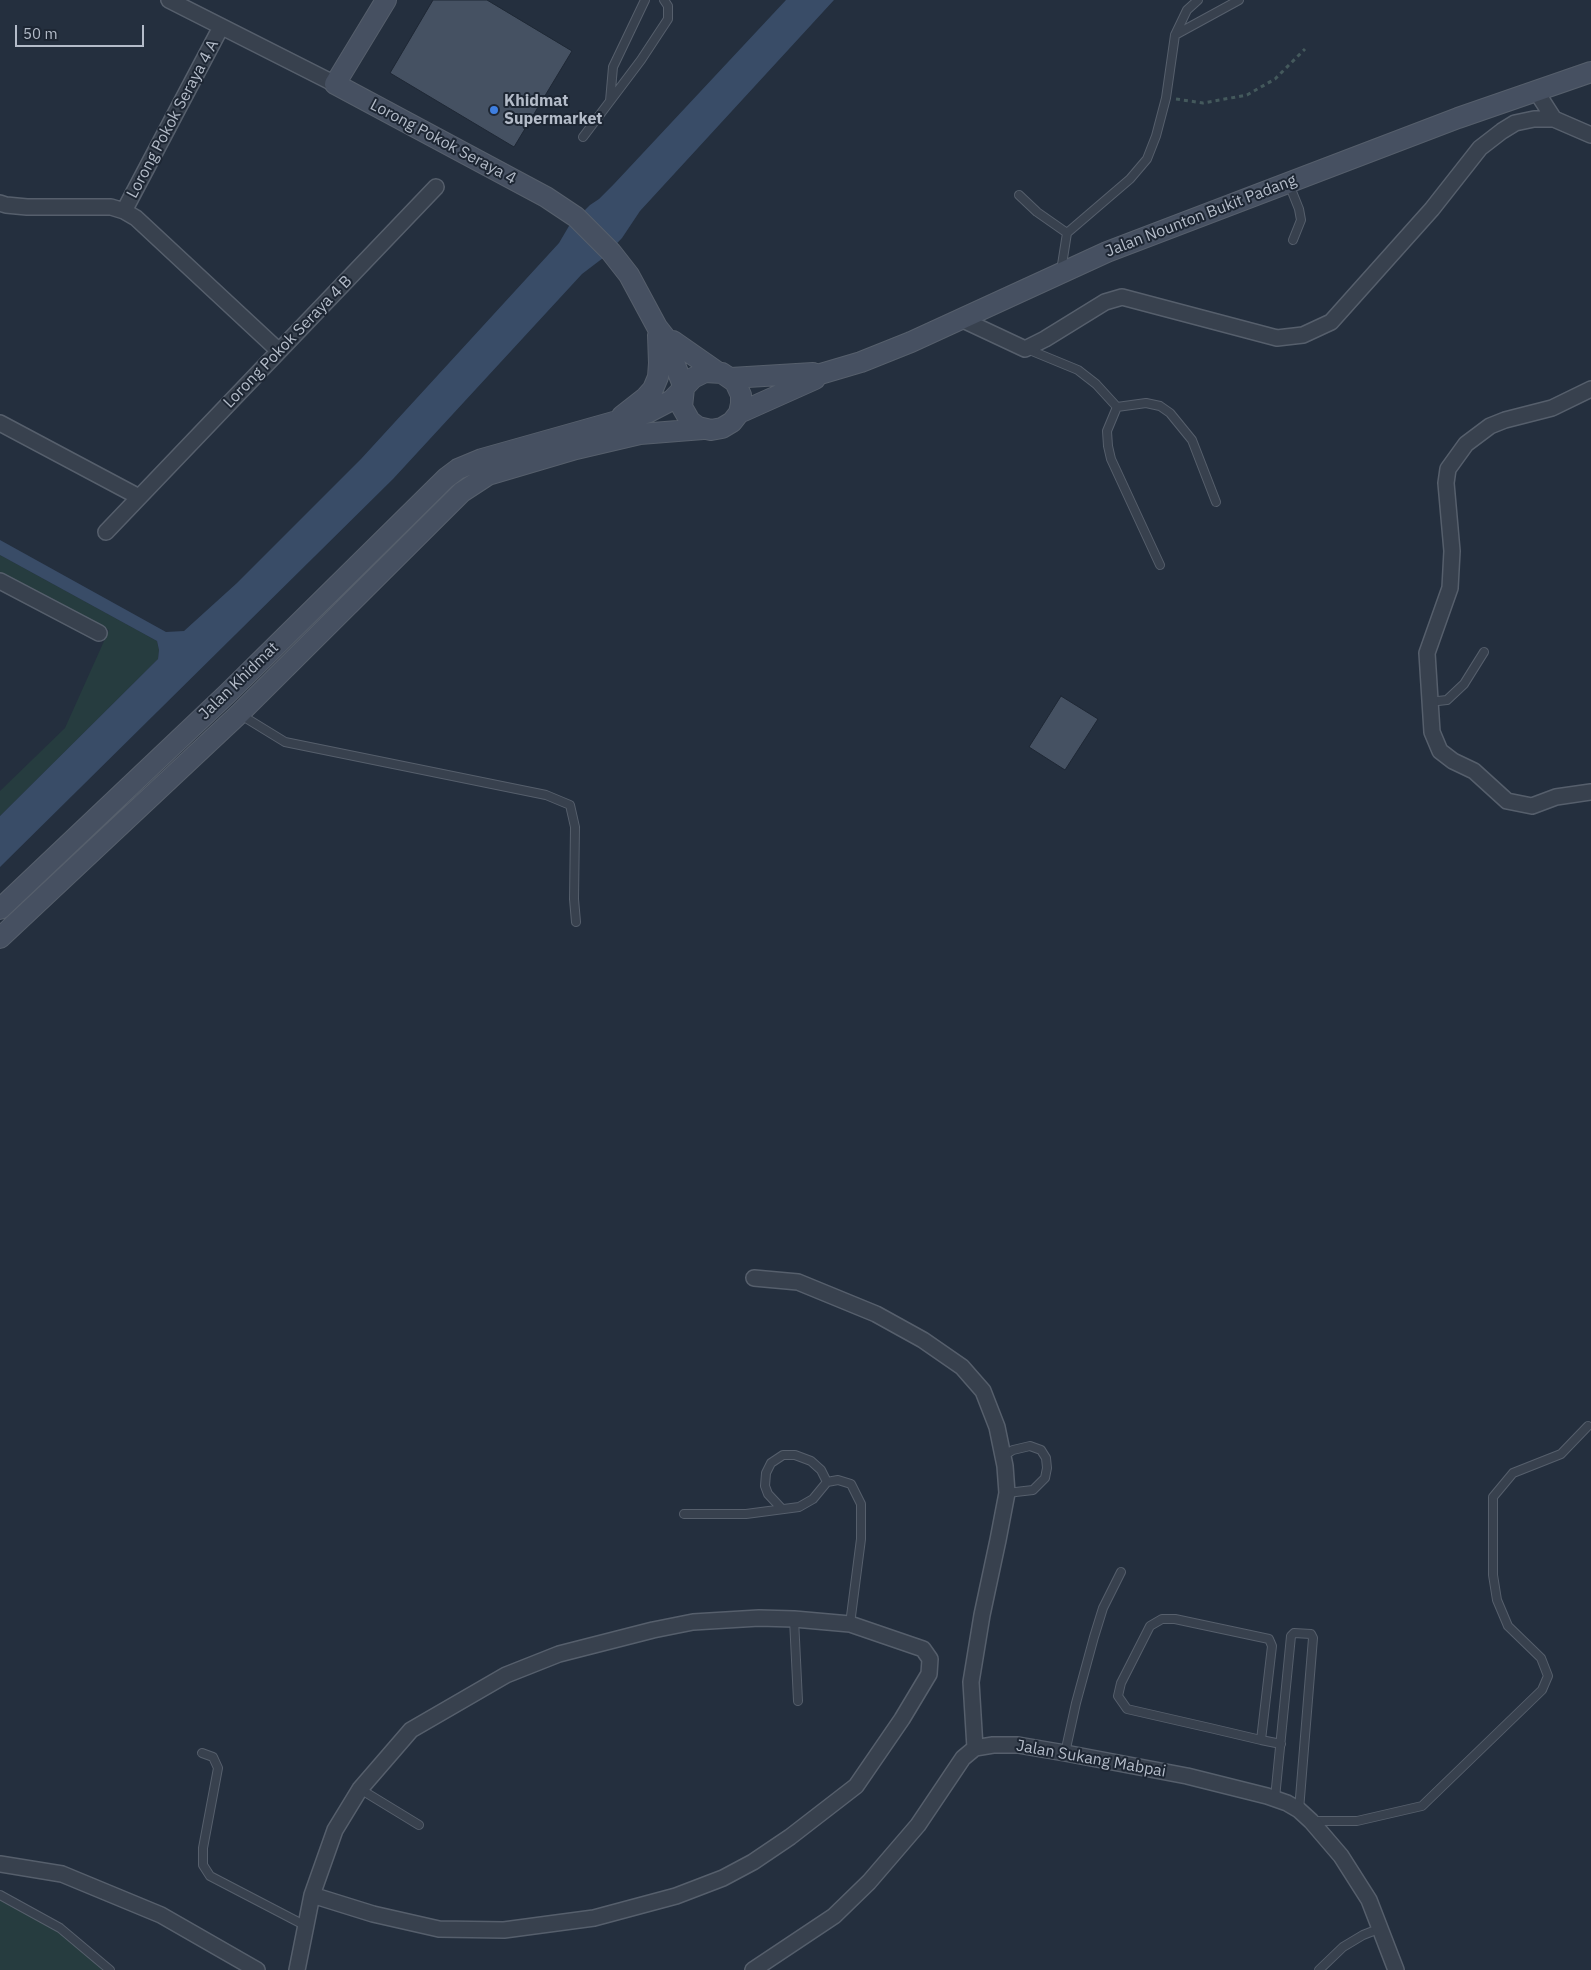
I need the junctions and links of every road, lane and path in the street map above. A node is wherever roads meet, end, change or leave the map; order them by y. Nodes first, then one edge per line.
1 (169, 0) edge
2 (386, 0) edge
3 (645, 0) edge
4 (664, 0) edge
5 (1186, 0) edge
6 (1198, 0) edge
7 (1239, 0) edge
8 (1187, 10) junction
9 (222, 27) junction
10 (1175, 35) junction
11 (1305, 49) dead end
12 (1591, 72) edge
13 (335, 84) junction
14 (1536, 91) junction
15 (1166, 98) junction
16 (610, 100) junction
17 (1554, 119) junction
18 (1591, 135) edge
19 (582, 137) dead end
20 (1289, 182) junction
21 (436, 187) dead end
22 (1019, 195) dead end
23 (0, 203) edge
24 (124, 211) junction
25 (1067, 233) junction
26 (1293, 240) dead end
27 (1060, 273) junction
28 (961, 319) junction
29 (663, 334) junction
30 (1025, 348) junction
31 (279, 351) junction
32 (723, 375) junction
33 (816, 375) junction
34 (684, 388) junction
35 (1591, 389) edge
36 (1117, 406) junction
37 (739, 413) junction
38 (0, 423) edge
39 (610, 423) junction
40 (703, 429) junction
41 (139, 497) junction
42 (1216, 502) dead end
43 (106, 532) dead end
44 (1160, 565) dead end
45 (0, 581) edge
46 (99, 633) dead end
47 (1484, 652) dead end
48 (1429, 702) junction
49 (239, 714) junction
50 (1591, 792) edge
51 (0, 909) edge
52 (576, 922) dead end
53 (0, 938) edge
54 (754, 1278) dead end
55 (1588, 1426) dead end
56 (1003, 1456) junction
57 (826, 1482) junction
58 (1007, 1493) junction
59 (782, 1509) junction
60 (684, 1514) dead end
61 (1121, 1572) dead end
62 (794, 1619) junction
63 (850, 1624) junction
64 (798, 1701) dead end
65 (1261, 1740) junction
66 (1281, 1744) junction
67 (975, 1748) junction
68 (202, 1753) dead end
69 (1065, 1753) junction
70 (360, 1789) junction
71 (1275, 1798) junction
72 (1299, 1810) junction
73 (1311, 1821) junction
74 (419, 1825) dead end
75 (0, 1864) edge
76 (0, 1895) edge
77 (312, 1895) junction
78 (306, 1926) junction
79 (1381, 1928) junction
80 (110, 1970) edge
81 (257, 1970) edge
82 (297, 1970) edge
83 (753, 1970) edge
84 (1319, 1970) edge
85 (1396, 1970) edge

1 - 9 street, Lorong Pokok Seraya 4
2 - 13 street
3 - 16 lane
4 - 16 lane
5 - 8 lane
6 - 8 lane
7 - 10 lane
8 - 10 lane
9 - 13 street, Lorong Pokok Seraya 4
9 - 24 street, Lorong Pokok Seraya 4 A
10 - 15 lane
11 - 15 path
12 - 14 street, Jalan Nounton Bukit Padang
13 - 29 street, Lorong Pokok Seraya 4
14 - 17 street
14 - 20 street, Jalan Nounton Bukit Padang
15 - 25 lane
16 - 19 lane
17 - 18 street
17 - 30 street
20 - 26 lane
20 - 27 street, Jalan Nounton Bukit Padang
21 - 31 street, Lorong Pokok Seraya 4 B
22 - 25 lane
23 - 24 street, Lorong Pokok Seraya 4 A
24 - 31 street, Lorong Pokok Seraya 4 A
25 - 27 lane
27 - 28 street, Jalan Nounton Bukit Padang
28 - 30 street
28 - 33 street, Jalan Nounton Bukit Padang
29 - 32 street
29 - 34 street, Lorong Pokok Seraya 4
29 - 39 street
30 - 36 lane
31 - 41 street, Lorong Pokok Seraya 4 B
32 - 33 street, Jalan Nounton Bukit Padang
32 - 34 street
32 - 37 street
33 - 37 street, Jalan Nounton Bukit Padang
34 - 39 street, Jalan Khidmat
34 - 40 street
35 - 48 street
36 - 42 lane
36 - 44 lane
37 - 40 street
38 - 41 street
39 - 51 street, Jalan Khidmat
40 - 49 street
41 - 43 street, Lorong Pokok Seraya 4 B
45 - 46 street
47 - 48 lane
48 - 50 street
49 - 52 lane
49 - 53 street
54 - 56 street
55 - 73 lane
56 - 58 street
56 - 58 lane
57 - 59 lane
57 - 59 lane
57 - 63 lane
58 - 67 street
59 - 60 lane
61 - 69 lane
62 - 63 street
62 - 64 lane
62 - 70 street
63 - 77 street
65 - 65 lane
65 - 66 lane
66 - 71 lane
66 - 72 lane
67 - 69 street, Jalan Sukang Mabpai
67 - 83 street
68 - 78 lane
69 - 71 street, Jalan Sukang Mabpai
70 - 74 lane
70 - 77 street
71 - 72 street, Jalan Sukang Mabpai
72 - 73 street, Jalan Sukang Mabpai
73 - 79 street, Jalan Sukang Mabpai
75 - 81 street
76 - 80 lane
77 - 78 street
78 - 82 street
79 - 84 lane
79 - 85 street, Jalan Sukang Mabpai

